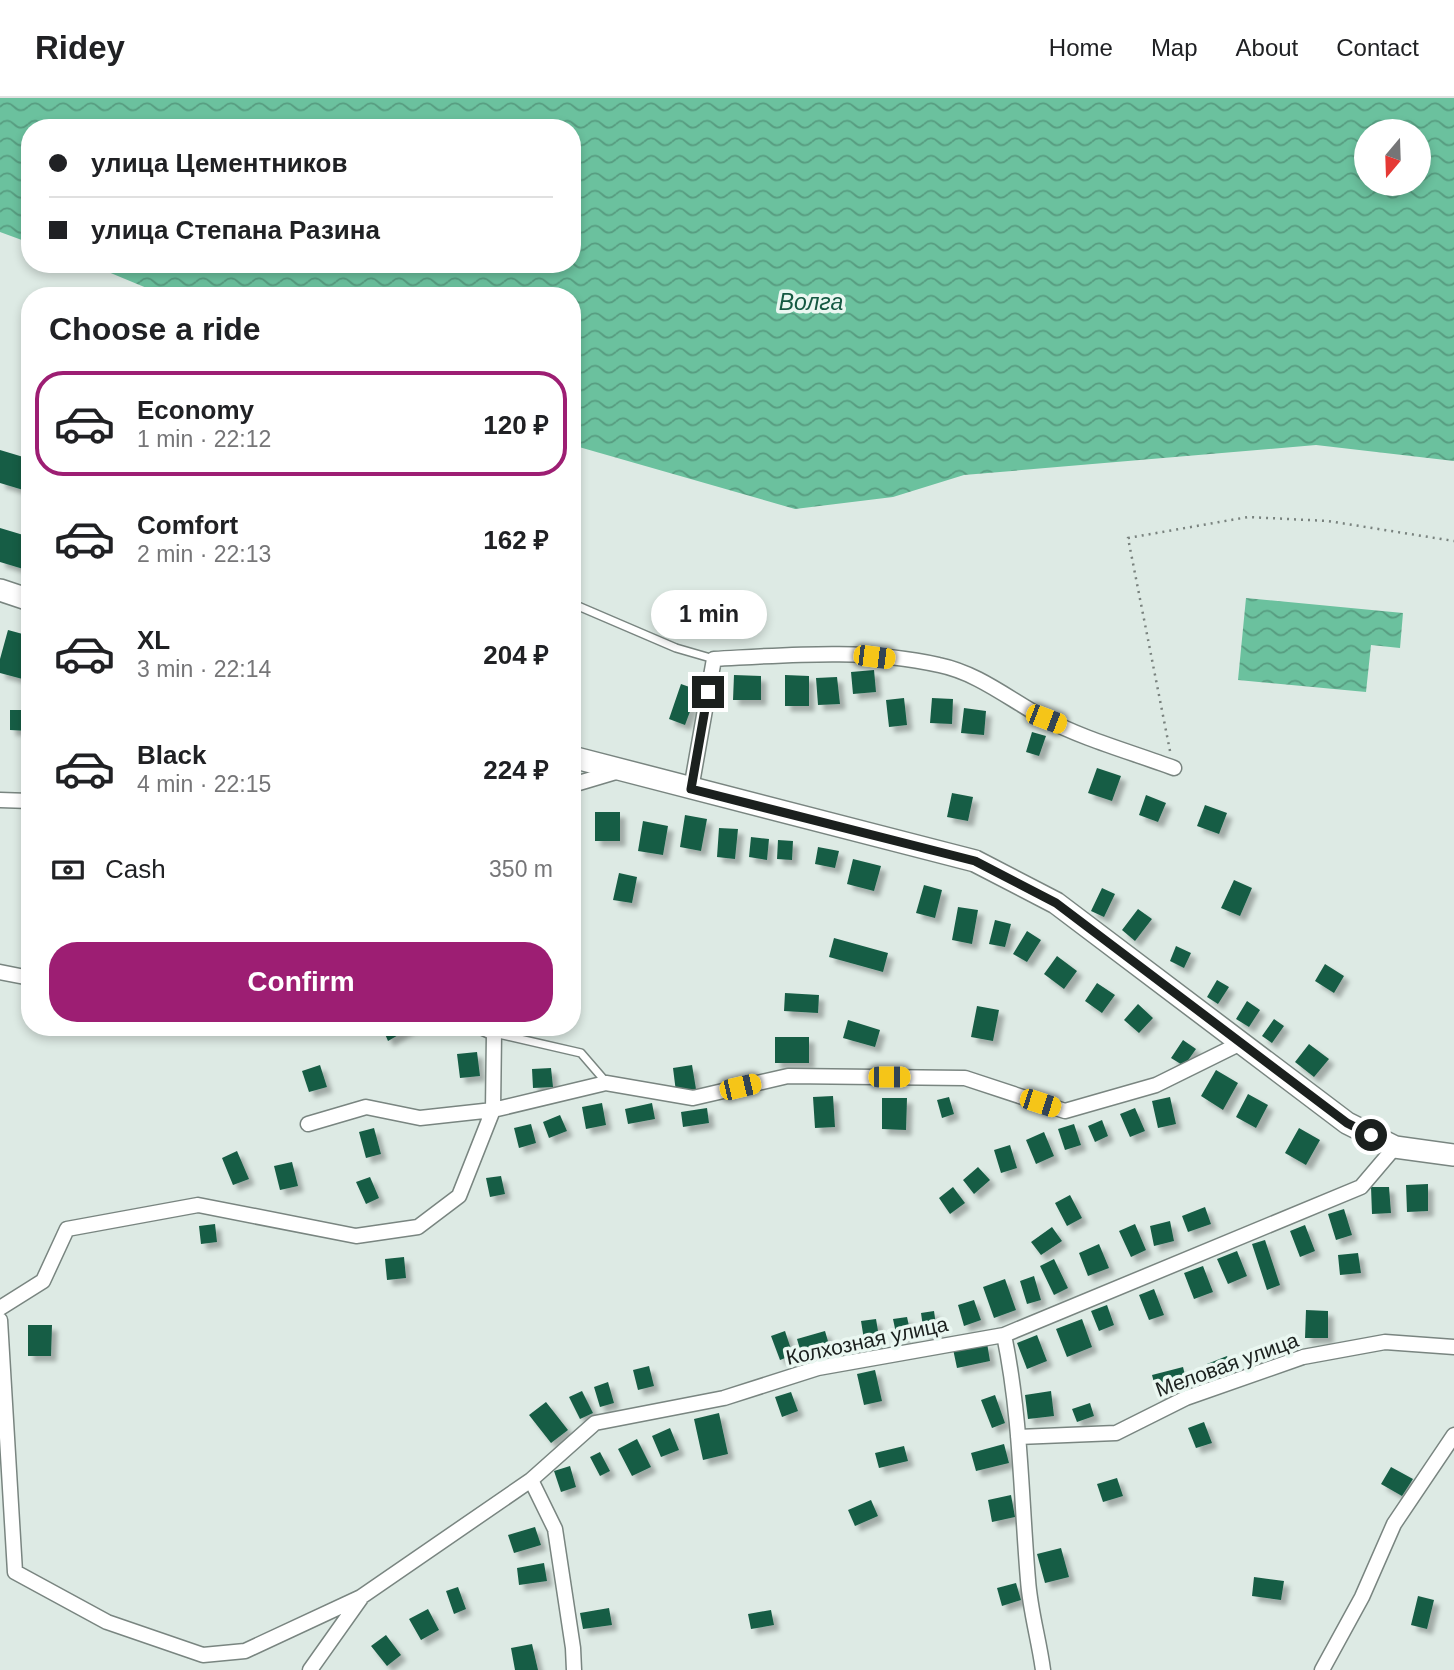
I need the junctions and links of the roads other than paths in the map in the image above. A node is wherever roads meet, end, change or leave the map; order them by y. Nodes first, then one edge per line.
1 (0, 590) edge
2 (21, 597) edge
3 (581, 607) edge
4 (714, 659) junction
5 (581, 760) edge
6 (1174, 768) road end
7 (620, 771) junction
8 (581, 782) edge
9 (691, 789) junction
10 (0, 800) edge
11 (21, 801) edge
12 (0, 972) edge
13 (21, 976) edge
14 (488, 1036) edge
15 (512, 1036) edge
16 (1241, 1043) junction
17 (606, 1083) junction
18 (493, 1110) junction
19 (308, 1124) dead end
20 (1395, 1147) junction
21 (1454, 1155) edge
22 (0, 1308) edge
23 (0, 1320) edge
24 (1004, 1335) junction
25 (1454, 1347) edge
26 (1454, 1435) edge
27 (1018, 1437) junction
28 (531, 1480) junction
29 (361, 1597) junction
30 (310, 1670) edge
31 (574, 1670) edge
32 (1043, 1670) edge
33 (1322, 1670) edge

1 - 2 street
3 - 4 lane
4 - 6 street
4 - 9 street
5 - 7 street
7 - 8 street
7 - 9 street
9 - 16 street
10 - 11 street
12 - 13 street
14 - 18 street
15 - 17 lane
16 - 17 street
16 - 20 street
17 - 18 street
18 - 19 street
18 - 22 street
20 - 21 street
20 - 24 street, Колхозная улица
23 - 29 street
24 - 27 street
24 - 28 street, Колхозная улица
25 - 27 street, Меловая улица
26 - 33 street
27 - 32 street
28 - 29 street, Колхозная улица
28 - 31 street
29 - 30 street

